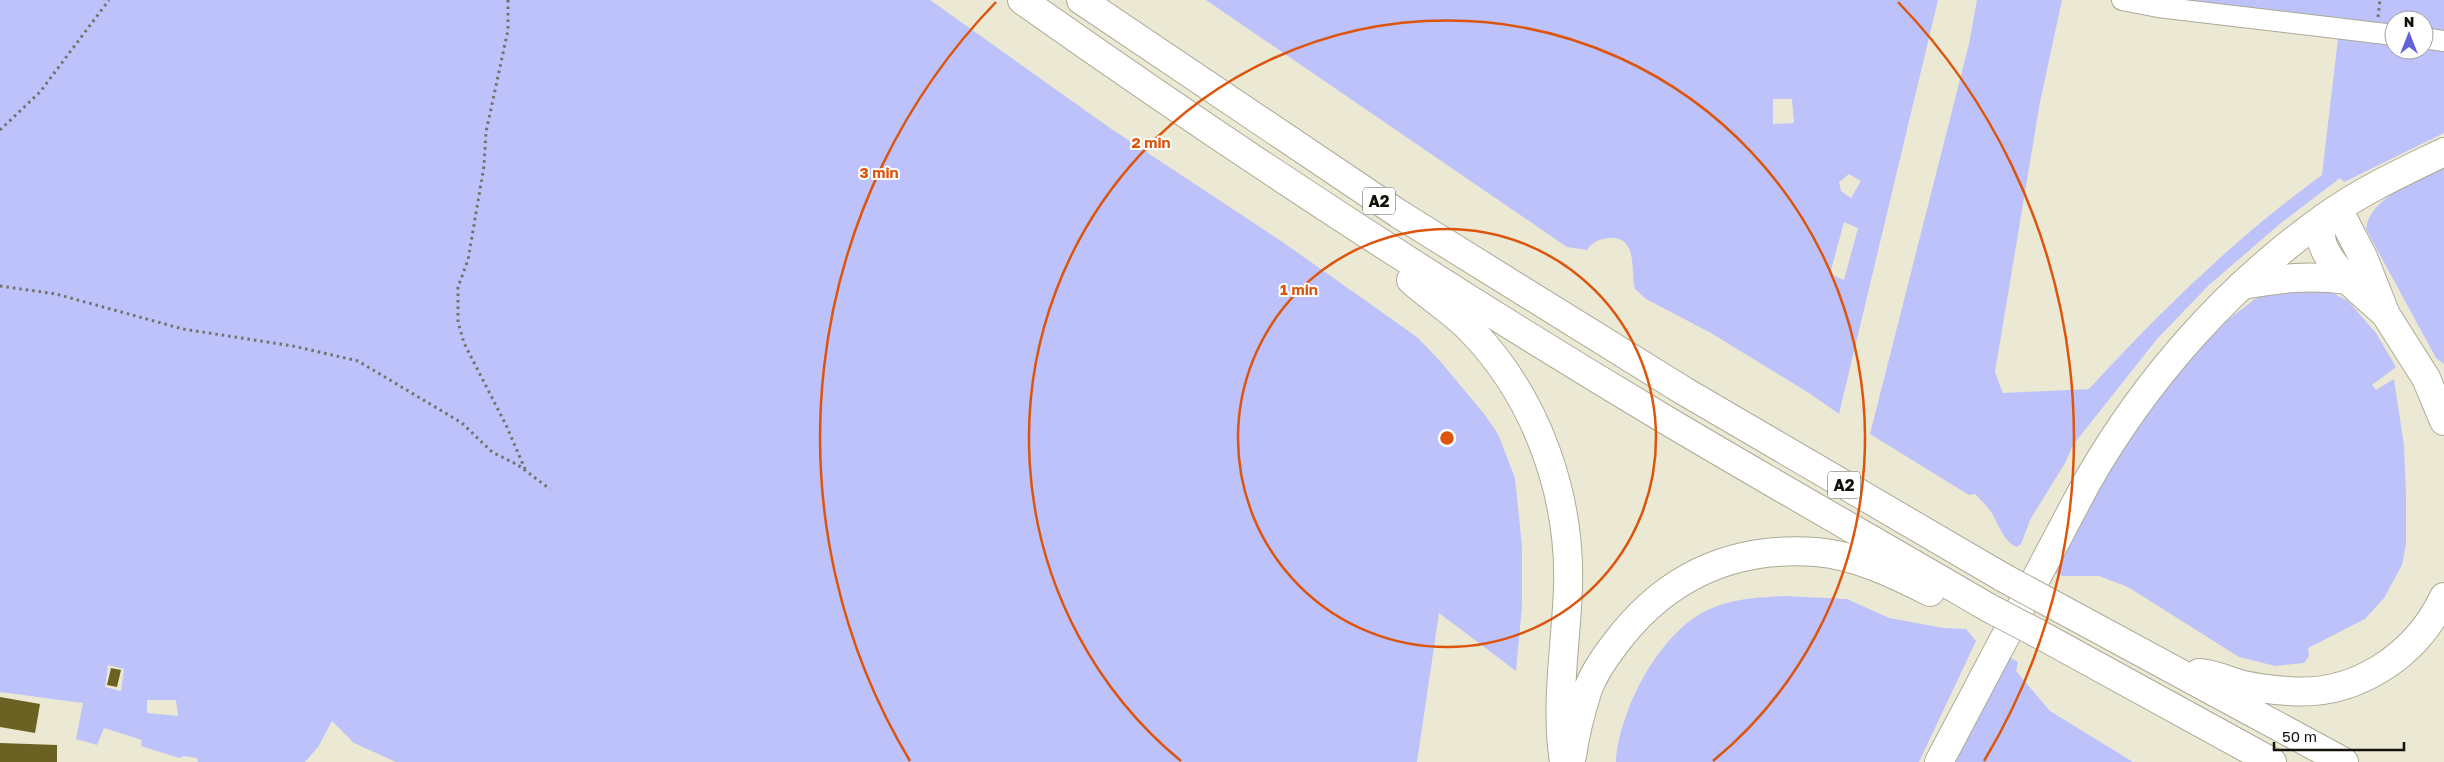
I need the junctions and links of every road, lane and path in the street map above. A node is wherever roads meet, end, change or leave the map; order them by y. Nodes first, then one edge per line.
1 (109, 0) edge
2 (508, 0) edge
3 (1022, 0) edge
4 (1081, 0) edge
5 (2122, 0) edge
6 (2384, 34) edge
7 (0, 130) edge
8 (2444, 152) edge
9 (2331, 213) junction
10 (1387, 247) junction
11 (2349, 280) junction
12 (0, 286) edge
13 (2242, 286) junction
14 (2386, 315) junction
15 (2444, 421) edge
16 (526, 470) junction
17 (550, 489) dead end
18 (2444, 597) edge
19 (1989, 608) junction
20 (2172, 670) junction
21 (1564, 762) edge
22 (1571, 762) edge
23 (1939, 762) edge
24 (2272, 762) edge
25 (2344, 762) edge

1 - 7 path
2 - 16 path
3 - 10 main road, A2
4 - 20 main road, A2, bridge
5 - 6 street
8 - 9 main road
9 - 11 main road
9 - 13 main road
9 - 14 main road
10 - 19 main road, A2
10 - 21 main road
11 - 13 main road
11 - 14 main road
12 - 16 path
13 - 23 main road
14 - 15 main road
16 - 17 path
18 - 20 main road
19 - 22 main road
19 - 24 main road, A2, bridge
20 - 25 main road, A2

